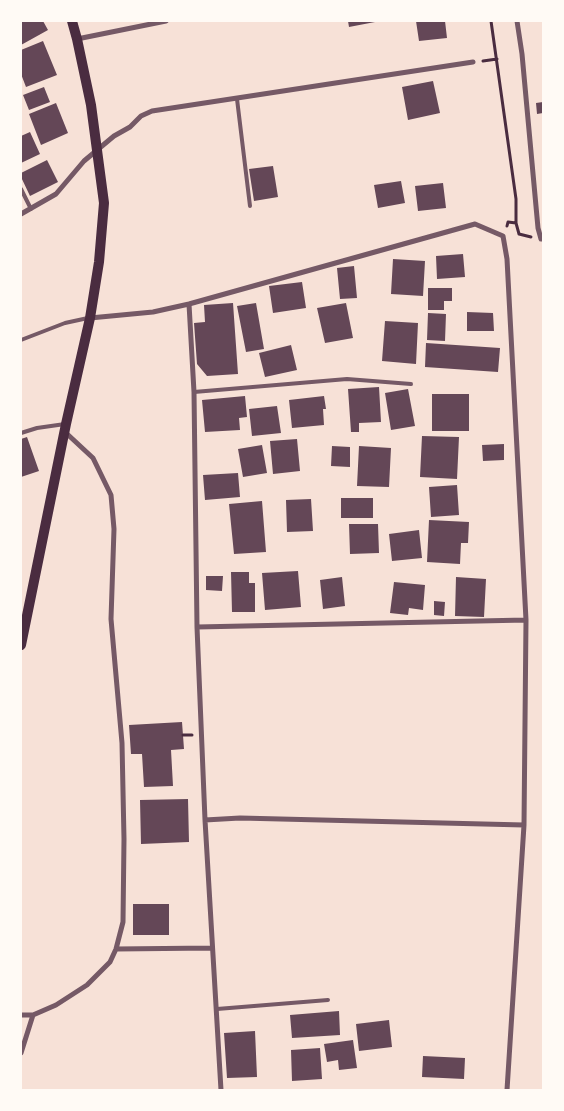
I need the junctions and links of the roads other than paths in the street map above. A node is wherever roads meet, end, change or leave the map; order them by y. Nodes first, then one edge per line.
1 (72, 21) edge
2 (166, 21) edge
3 (517, 21) edge
4 (77, 39) junction
5 (473, 62) dead end
6 (237, 99) junction
7 (96, 151) junction
8 (21, 190) edge
9 (250, 206) dead end
10 (31, 209) junction
11 (21, 214) edge
12 (542, 239) edge
13 (189, 304) junction
14 (90, 318) junction
15 (21, 340) edge
16 (411, 384) dead end
17 (194, 392) junction
18 (65, 428) junction
19 (21, 433) edge
20 (526, 620) junction
21 (197, 627) junction
22 (21, 645) edge
23 (204, 820) junction
24 (524, 826) junction
25 (212, 948) junction
26 (116, 949) junction
27 (328, 1000) dead end
28 (217, 1009) junction
29 (21, 1015) edge
30 (33, 1015) junction
31 (21, 1053) edge
32 (221, 1090) edge
33 (507, 1090) edge

1 - 4 main road
2 - 4 street
3 - 12 street
4 - 7 main road
5 - 6 street
6 - 7 street
6 - 9 lane
7 - 10 street
7 - 14 main road
8 - 10 lane
10 - 11 street
13 - 14 street
13 - 17 street
13 - 20 street
14 - 15 lane
14 - 18 main road
16 - 17 lane
17 - 21 street
18 - 19 lane
18 - 22 main road
18 - 26 street
20 - 21 street
20 - 24 street
21 - 23 street
23 - 24 street
23 - 25 street
24 - 33 street
25 - 26 street
25 - 28 street
26 - 30 street
27 - 28 lane
28 - 32 street
29 - 30 street
30 - 31 street

